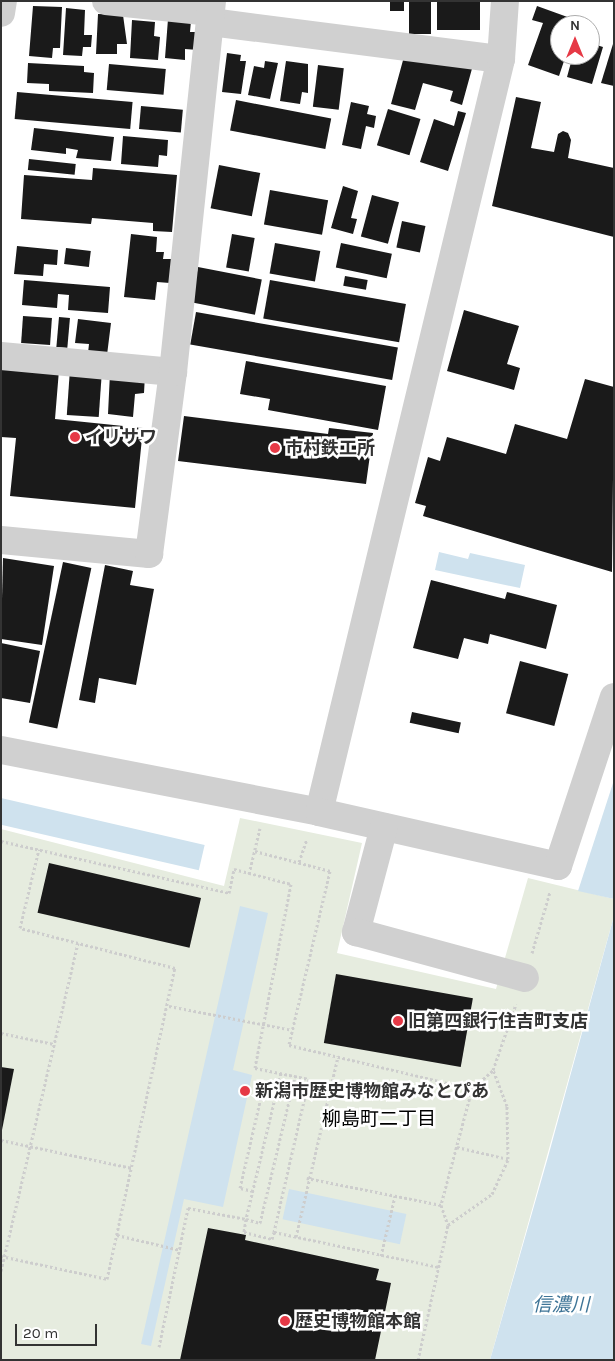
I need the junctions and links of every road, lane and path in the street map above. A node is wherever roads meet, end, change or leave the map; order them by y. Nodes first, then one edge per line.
1 (2, 1) edge
2 (106, 1) edge
3 (505, 1) edge
4 (211, 12) edge
5 (1, 13) edge
6 (500, 59) junction
7 (1, 356) edge
8 (174, 372) junction
9 (1, 540) edge
10 (614, 697) edge
11 (1, 750) edge
12 (265, 801) junction
13 (319, 812) junction
14 (384, 826) junction
15 (314, 840) dead end
16 (1, 841) edge
17 (39, 849) junction
18 (255, 851) junction
19 (299, 862) junction
20 (558, 866) junction
21 (249, 874) junction
22 (78, 943) junction
23 (525, 978) junction
24 (169, 1006) dead end
25 (263, 1024) junction
26 (292, 1030) junction
27 (1, 1033) edge
28 (54, 1044) junction
29 (338, 1056) junction
30 (493, 1070) junction
31 (281, 1073) junction
32 (295, 1076) junction
33 (264, 1084) dead end
34 (472, 1089) junction
35 (1, 1140) edge
36 (31, 1146) junction
37 (456, 1146) junction
38 (508, 1159) junction
39 (132, 1168) junction
40 (307, 1178) junction
41 (253, 1191) junction
42 (395, 1196) junction
43 (441, 1205) junction
44 (246, 1219) junction
45 (448, 1225) junction
46 (274, 1232) junction
47 (117, 1235) junction
48 (296, 1237) junction
49 (177, 1249) junction
50 (3, 1256) edge
51 (381, 1256) junction
52 (439, 1267) junction
53 (1, 1271) edge
54 (159, 1347) dead end
55 (418, 1360) edge

1 - 5 street
2 - 4 street
3 - 6 street
4 - 6 street
4 - 8 street
6 - 13 street
7 - 8 street
8 - 9 street
10 - 20 street
11 - 12 street
12 - 13 street
12 - 18 path
13 - 14 street
14 - 20 street
14 - 23 street
15 - 19 path
16 - 17 path
17 - 21 path
17 - 22 path
18 - 19 path
18 - 21 path
19 - 26 path
20 - 23 path
21 - 25 path
22 - 28 path
22 - 39 path
23 - 30 path
24 - 25 path
25 - 26 path
25 - 31 path
26 - 29 path
27 - 28 path
28 - 36 path
29 - 34 path
29 - 40 path
30 - 34 path
30 - 38 path
31 - 32 path
31 - 41 path
32 - 44 path
32 - 46 path
33 - 41 path
34 - 37 path
35 - 36 path
36 - 39 path
36 - 50 path
37 - 38 path
37 - 43 path
38 - 45 path
39 - 47 path
40 - 42 path
40 - 48 path
41 - 44 path
42 - 43 path
42 - 51 path
43 - 45 path
44 - 46 path
44 - 49 path
45 - 52 path
46 - 48 path
47 - 49 path
47 - 50 path
48 - 51 path
49 - 54 path
50 - 53 path
51 - 52 path
52 - 55 path

